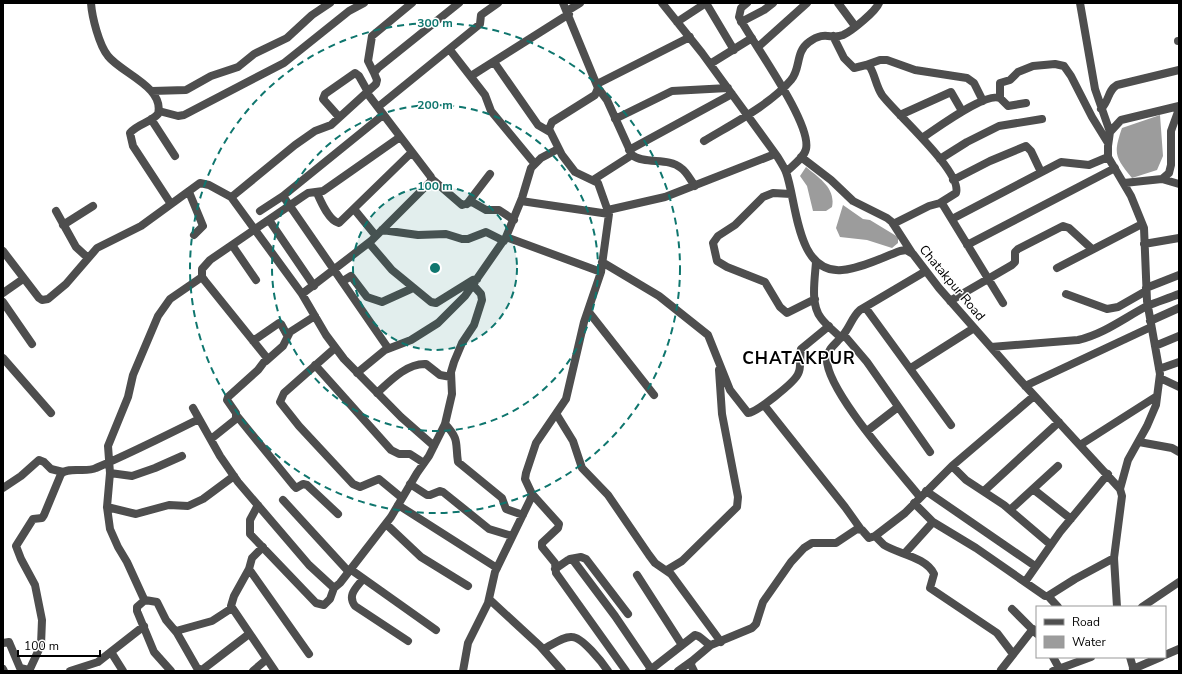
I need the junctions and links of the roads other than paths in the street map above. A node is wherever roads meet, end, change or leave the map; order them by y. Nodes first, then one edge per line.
1 (91, 3) edge
2 (330, 3) edge
3 (364, 3) edge
4 (412, 3) edge
5 (459, 3) edge
6 (498, 3) edge
7 (563, 3) edge
8 (578, 3) edge
9 (662, 3) edge
10 (706, 3) edge
11 (748, 3) edge
12 (773, 3) edge
13 (807, 3) edge
14 (838, 3) edge
15 (880, 3) edge
16 (1080, 3) edge
17 (568, 13) junction
18 (677, 22) junction
19 (742, 22) junction
20 (855, 26) junction
21 (832, 36) junction
22 (690, 37) junction
23 (752, 38) junction
24 (758, 47) junction
25 (450, 50) junction
26 (734, 50) junction
27 (494, 62) junction
28 (710, 64) junction
29 (866, 65) junction
30 (1179, 70) edge
31 (374, 73) junction
32 (471, 76) junction
33 (598, 86) junction
34 (783, 88) junction
35 (152, 91) junction
36 (730, 91) junction
37 (368, 92) junction
38 (1000, 98) junction
39 (983, 101) junction
40 (1026, 103) dead end
41 (378, 107) junction
42 (1179, 108) edge
43 (1101, 110) junction
44 (159, 111) junction
45 (962, 111) junction
46 (747, 114) junction
47 (383, 115) junction
48 (900, 115) junction
49 (339, 118) junction
50 (615, 119) junction
51 (1042, 119) dead end
52 (152, 120) junction
53 (550, 132) junction
54 (1110, 132) junction
55 (400, 137) junction
56 (922, 138) junction
57 (704, 141) dead end
58 (1175, 142) edge
59 (1108, 143) junction
60 (558, 149) junction
61 (412, 152) junction
62 (631, 152) junction
63 (775, 154) junction
64 (175, 156) dead end
65 (801, 157) junction
66 (1108, 157) junction
67 (940, 159) junction
68 (534, 163) junction
69 (1115, 168) junction
70 (786, 172) junction
71 (1041, 172) junction
72 (490, 174) dead end
73 (432, 179) junction
74 (1162, 179) junction
75 (593, 180) junction
76 (953, 180) junction
77 (1124, 183) junction
78 (1179, 184) edge
79 (694, 186) junction
80 (189, 192) junction
81 (317, 193) junction
82 (791, 194) junction
83 (283, 196) junction
84 (231, 197) junction
85 (521, 201) junction
86 (940, 203) junction
87 (172, 204) junction
88 (467, 205) junction
89 (94, 206) dead end
90 (289, 206) junction
91 (354, 209) junction
92 (56, 211) dead end
93 (260, 211) dead end
94 (608, 212) junction
95 (952, 219) junction
96 (269, 220) junction
97 (514, 220) junction
98 (894, 224) junction
99 (1142, 224) junction
100 (63, 225) junction
101 (255, 229) junction
102 (382, 230) junction
103 (194, 235) dead end
104 (376, 236) junction
105 (1179, 238) edge
106 (505, 239) junction
107 (369, 243) junction
108 (1144, 244) junction
109 (232, 245) junction
110 (967, 245) junction
111 (1092, 249) junction
112 (3, 251) edge
113 (913, 254) junction
114 (88, 258) junction
115 (602, 262) junction
116 (816, 262) junction
117 (1057, 268) dead end
118 (335, 270) junction
119 (926, 271) junction
120 (600, 272) junction
121 (1179, 275) edge
122 (202, 277) junction
123 (23, 279) junction
124 (988, 279) junction
125 (256, 280) dead end
126 (343, 281) junction
127 (475, 282) junction
128 (314, 286) junction
129 (413, 288) junction
130 (1146, 289) junction
131 (3, 293) edge
132 (302, 294) junction
133 (1066, 294) dead end
134 (1179, 294) edge
135 (815, 299) junction
136 (950, 301) junction
137 (3, 302) edge
138 (1003, 303) dead end
139 (1148, 306) junction
140 (865, 307) junction
141 (1179, 308) edge
142 (588, 310) junction
143 (315, 316) junction
144 (1151, 324) junction
145 (829, 326) junction
146 (974, 328) junction
147 (287, 335) junction
148 (843, 336) junction
149 (1179, 336) edge
150 (253, 341) junction
151 (32, 344) dead end
152 (1155, 346) junction
153 (991, 347) junction
154 (335, 348) junction
155 (388, 348) junction
156 (3, 358) edge
157 (266, 361) junction
158 (719, 361) junction
159 (1179, 362) edge
160 (315, 365) junction
161 (910, 368) junction
162 (1159, 369) junction
163 (357, 373) junction
164 (451, 376) junction
165 (1160, 378) junction
166 (1025, 386) junction
167 (1179, 387) edge
168 (377, 393) junction
169 (654, 395) dead end
170 (1034, 396) junction
171 (1158, 396) junction
172 (764, 404) junction
173 (898, 407) junction
174 (194, 408) dead end
175 (51, 413) dead end
176 (557, 415) junction
177 (237, 416) junction
178 (199, 419) junction
179 (1059, 422) junction
180 (445, 424) junction
181 (951, 425) dead end
182 (867, 431) junction
183 (211, 439) junction
184 (1139, 442) junction
185 (1080, 444) junction
186 (434, 446) junction
187 (930, 452) dead end
188 (1179, 452) edge
189 (182, 456) dead end
190 (109, 462) junction
191 (424, 463) junction
192 (952, 466) junction
193 (1058, 466) dead end
194 (63, 472) junction
195 (110, 473) junction
196 (1108, 474) junction
197 (234, 476) junction
198 (410, 484) junction
199 (3, 488) edge
200 (1033, 489) junction
201 (1120, 489) junction
202 (984, 491) junction
203 (532, 494) junction
204 (923, 494) junction
205 (283, 500) dead end
206 (400, 502) junction
207 (914, 503) junction
208 (258, 505) junction
209 (107, 507) junction
210 (1010, 510) junction
211 (338, 514) dead end
212 (523, 514) junction
213 (1071, 518) junction
214 (933, 522) junction
215 (386, 524) junction
216 (860, 528) junction
217 (512, 536) junction
218 (875, 536) junction
219 (1051, 545) junction
220 (262, 547) junction
221 (905, 553) junction
222 (1114, 558) junction
223 (570, 559) junction
224 (1036, 566) junction
225 (497, 568) junction
226 (249, 569) junction
227 (349, 570) junction
228 (555, 570) junction
229 (667, 570) junction
230 (637, 575) dead end
231 (363, 578) junction
232 (1025, 582) junction
233 (1179, 582) edge
234 (468, 586) dead end
235 (334, 588) junction
236 (1048, 596) junction
237 (490, 599) junction
238 (145, 600) junction
239 (1057, 606) edge
240 (1117, 606) edge
241 (1143, 606) edge
242 (232, 608) junction
243 (1012, 609) dead end
244 (628, 614) dead end
245 (144, 626) junction
246 (436, 630) dead end
247 (176, 631) junction
248 (1035, 631) edge
249 (249, 634) junction
250 (408, 641) dead end
251 (721, 642) junction
252 (3, 643) edge
253 (682, 645) junction
254 (711, 645) junction
255 (543, 649) junction
256 (1179, 649) edge
257 (111, 652) junction
258 (309, 654) dead end
259 (1013, 654) junction
260 (1166, 655) edge
261 (1053, 658) edge
262 (1088, 658) edge
263 (1130, 658) edge
264 (1159, 658) edge
265 (267, 659) junction
266 (692, 661) junction
267 (199, 670) edge
268 (650, 670) edge
269 (1001, 670) edge
270 (1056, 670) edge
271 (1134, 670) edge
272 (29, 671) edge
273 (70, 671) edge
274 (123, 671) edge
275 (171, 671) edge
276 (253, 671) edge
277 (275, 671) edge
278 (463, 671) edge
279 (562, 671) edge
280 (608, 671) edge
281 (626, 671) edge
282 (678, 671) edge
283 (694, 671) edge

1 - 35 street
2 - 35 street
3 - 44 street
4 - 31 street
5 - 31 street
6 - 25 street
7 - 17 street
8 - 17 street
9 - 18 street
10 - 18 street
10 - 26 street
11 - 19 street
12 - 19 street
13 - 24 street
14 - 20 street
15 - 20 street
16 - 43 street
17 - 27 street
17 - 33 street
18 - 22 street
19 - 23 street
20 - 21 street
21 - 29 street
21 - 34 street
22 - 28 street
22 - 33 street
23 - 24 street
23 - 26 street
24 - 34 street
25 - 32 street
25 - 41 street
26 - 28 street
27 - 32 street
27 - 53 street
28 - 36 street
29 - 39 street
29 - 48 street
30 - 43 street
31 - 37 street
32 - 68 street
33 - 50 street
33 - 53 street
34 - 46 street
34 - 65 street
35 - 44 street
36 - 46 street
36 - 50 street
36 - 62 street
37 - 41 street
37 - 49 street
37 - 49 street
38 - 39 street
38 - 40 street
38 - 59 street
39 - 45 street
41 - 47 street
42 - 54 street
42 - 58 street
43 - 54 street
44 - 52 street
45 - 48 street
45 - 56 street
46 - 57 street
46 - 63 street
47 - 55 street
47 - 83 street
48 - 56 street
49 - 84 street
50 - 62 street
51 - 67 street
52 - 64 street
52 - 87 street
53 - 60 street
54 - 59 street
55 - 61 street
55 - 81 street
56 - 67 street
58 - 74 street
59 - 66 street
60 - 68 street
60 - 75 street
61 - 73 street
61 - 91 street
62 - 75 street
62 - 79 street
63 - 70 street
63 - 79 street
65 - 70 street
65 - 98 street
66 - 69 street
66 - 71 street
67 - 76 street
68 - 85 street
69 - 77 street
69 - 110 street
70 - 82 street
71 - 76 street
71 - 95 street
72 - 88 street
73 - 88 street
73 - 102 street
74 - 77 street
74 - 78 street
75 - 94 street
76 - 86 street
77 - 99 street
79 - 94 street
80 - 84 street
80 - 87 street
80 - 103 street
81 - 90 street
81 - 91 street
82 - 116 street
82 - 135 street
83 - 90 street
83 - 93 street
84 - 101 street
85 - 94 street
85 - 97 street
86 - 95 street
86 - 98 street
87 - 114 street
88 - 97 street
89 - 100 street
90 - 96 street
90 - 118 street
91 - 104 street
92 - 100 street
94 - 115 street
95 - 110 street
96 - 101 street
96 - 128 street
97 - 106 street
98 - 113 street
99 - 108 street
99 - 111 street
100 - 114 street
101 - 109 street
101 - 132 street
102 - 104 street
102 - 106 street
104 - 107 street
105 - 108 street
106 - 120 street
106 - 127 street
107 - 118 street
107 - 129 street
108 - 130 street
109 - 122 street
109 - 125 street
110 - 124 street
111 - 117 street
111 - 124 street
112 - 123 street
113 - 116 street, Chatakpur Road
113 - 119 street, Chatakpur Road
114 - 123 street
115 - 120 street
115 - 158 street
116 - 135 street
118 - 126 street
118 - 128 street
119 - 136 street, Chatakpur Road
119 - 140 street
120 - 142 street
121 - 130 street
122 - 150 street
122 - 190 street
123 - 131 street
124 - 136 street
124 - 138 street
126 - 129 street
126 - 155 street
127 - 129 street
127 - 155 street
127 - 164 street
128 - 132 street
130 - 133 street
130 - 139 street
132 - 143 street
134 - 139 street
135 - 145 street
136 - 146 street, Chatakpur Road
137 - 151 street
139 - 144 street
139 - 153 street
140 - 148 street
140 - 161 street
141 - 144 street
142 - 169 street
142 - 176 street
143 - 147 street
143 - 154 street
144 - 152 street
144 - 166 street
145 - 148 street
145 - 172 street
146 - 153 street, Chatakpur Road
146 - 161 street
147 - 150 street
147 - 157 street
148 - 173 street
148 - 182 street
149 - 152 street
150 - 157 street
152 - 162 street
153 - 166 street, Chatakpur Road
154 - 160 street
154 - 163 street
155 - 163 street
156 - 175 street
157 - 177 street
158 - 172 street
158 - 229 street
159 - 162 street
160 - 191 street
160 - 206 street
161 - 181 street
162 - 165 street
163 - 168 street
164 - 168 street
164 - 180 street
165 - 167 street
165 - 171 street
166 - 170 street, Chatakpur Road
168 - 186 street
170 - 179 street, Chatakpur Road
170 - 192 street
171 - 184 street
171 - 185 street
172 - 216 street
173 - 182 street
173 - 187 street
174 - 178 street
176 - 203 street
176 - 229 street
177 - 183 street
177 - 211 street
178 - 183 street
178 - 190 street
179 - 185 street, Chatakpur Road
179 - 202 street
180 - 186 street
180 - 212 street
182 - 204 street
183 - 197 street
184 - 188 street
184 - 201 street
185 - 196 street, Chatakpur Road
186 - 191 street
189 - 195 street
190 - 194 street
190 - 195 street
191 - 198 street
192 - 202 street
192 - 204 street
193 - 200 street
194 - 199 street
194 - 272 street
195 - 209 street
196 - 201 street, Chatakpur Road
196 - 213 street
197 - 208 street
197 - 209 street
198 - 206 street
198 - 217 street
200 - 210 street
200 - 213 street
201 - 222 street
202 - 210 street
203 - 212 street
203 - 228 street
204 - 207 street
204 - 224 street
205 - 227 street
206 - 215 street
206 - 225 street
207 - 214 street
207 - 218 street
208 - 220 street
208 - 235 street
209 - 238 street
210 - 219 street
212 - 217 street
213 - 219 street
214 - 221 street
214 - 232 street
215 - 227 street
215 - 234 street
216 - 218 street
216 - 251 street
217 - 225 street
218 - 221 street
219 - 224 street
220 - 226 street
220 - 235 street
221 - 259 street
222 - 236 street
222 - 240 street
223 - 228 street
223 - 244 street
223 - 268 street
224 - 232 street
225 - 237 street
226 - 242 street
226 - 258 street
227 - 231 street
227 - 235 street
228 - 281 street
229 - 251 street
230 - 253 street
231 - 246 street
231 - 250 street
232 - 236 street
233 - 241 street
236 - 239 street
237 - 255 street
237 - 278 street
238 - 245 street
238 - 247 street
242 - 247 street
242 - 249 street
243 - 248 street
245 - 257 street
245 - 275 street
247 - 267 street
248 - 259 street
249 - 265 street
249 - 267 street
251 - 254 street
252 - 272 street
253 - 254 street
253 - 268 street
254 - 266 street
255 - 279 street
255 - 280 street
256 - 260 street
257 - 273 street
257 - 274 street
259 - 269 street
261 - 270 street
262 - 270 street
263 - 271 street
264 - 271 street
265 - 276 street
265 - 277 street
266 - 282 street
266 - 283 street

